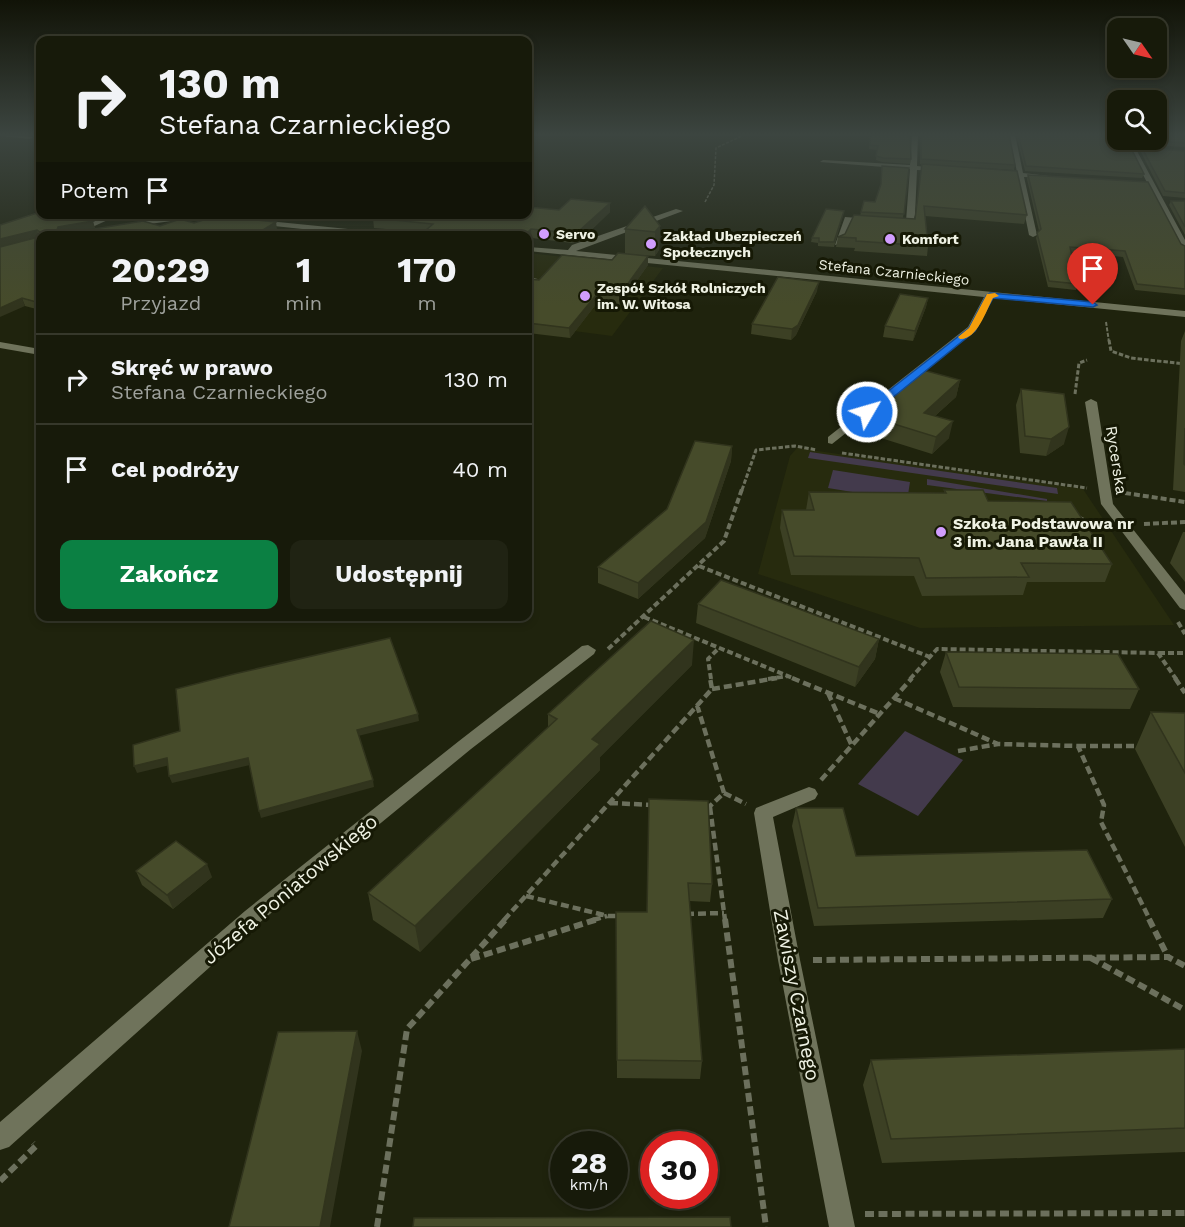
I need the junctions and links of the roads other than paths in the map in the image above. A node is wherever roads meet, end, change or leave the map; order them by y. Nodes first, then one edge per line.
1 (913, 191) edge
2 (1024, 191) edge
3 (1155, 191) edge
4 (1160, 200) junction
5 (1169, 201) edge
6 (679, 211) dead end
7 (106, 219) edge
8 (155, 219) edge
9 (163, 219) edge
10 (232, 219) edge
11 (242, 220) edge
12 (148, 221) junction
13 (878, 221) edge
14 (254, 222) edge
15 (889, 222) edge
16 (97, 223) junction
17 (118, 227) edge
18 (76, 231) edge
19 (93, 231) edge
20 (351, 231) edge
21 (1033, 235) dead end
22 (838, 243) edge
23 (1185, 248) edge
24 (532, 249) edge
25 (570, 253) junction
26 (990, 296) junction
27 (1185, 314) edge
28 (0, 345) edge
29 (36, 351) edge
30 (1091, 402) dead end
31 (832, 440) dead end
32 (1185, 605) edge
33 (596, 652) road end
34 (809, 794) road end
35 (0, 1138) edge
36 (842, 1220) edge

1 - 15 street
2 - 21 street
3 - 4 street
4 - 5 street
4 - 23 street
6 - 25 street
7 - 16 street
8 - 12 street
9 - 12 street
10 - 11 street
12 - 17 street
13 - 22 street
14 - 20 street
16 - 18 street
16 - 19 street
24 - 25 street, Stefana Czarnieckiego
25 - 26 street, Stefana Czarnieckiego
26 - 27 street, Stefana Czarnieckiego
26 - 31 street
28 - 29 street
30 - 32 street, Rycerska
33 - 35 street, Józefa Poniatowskiego
34 - 36 street, Zawiszy Czarnego

